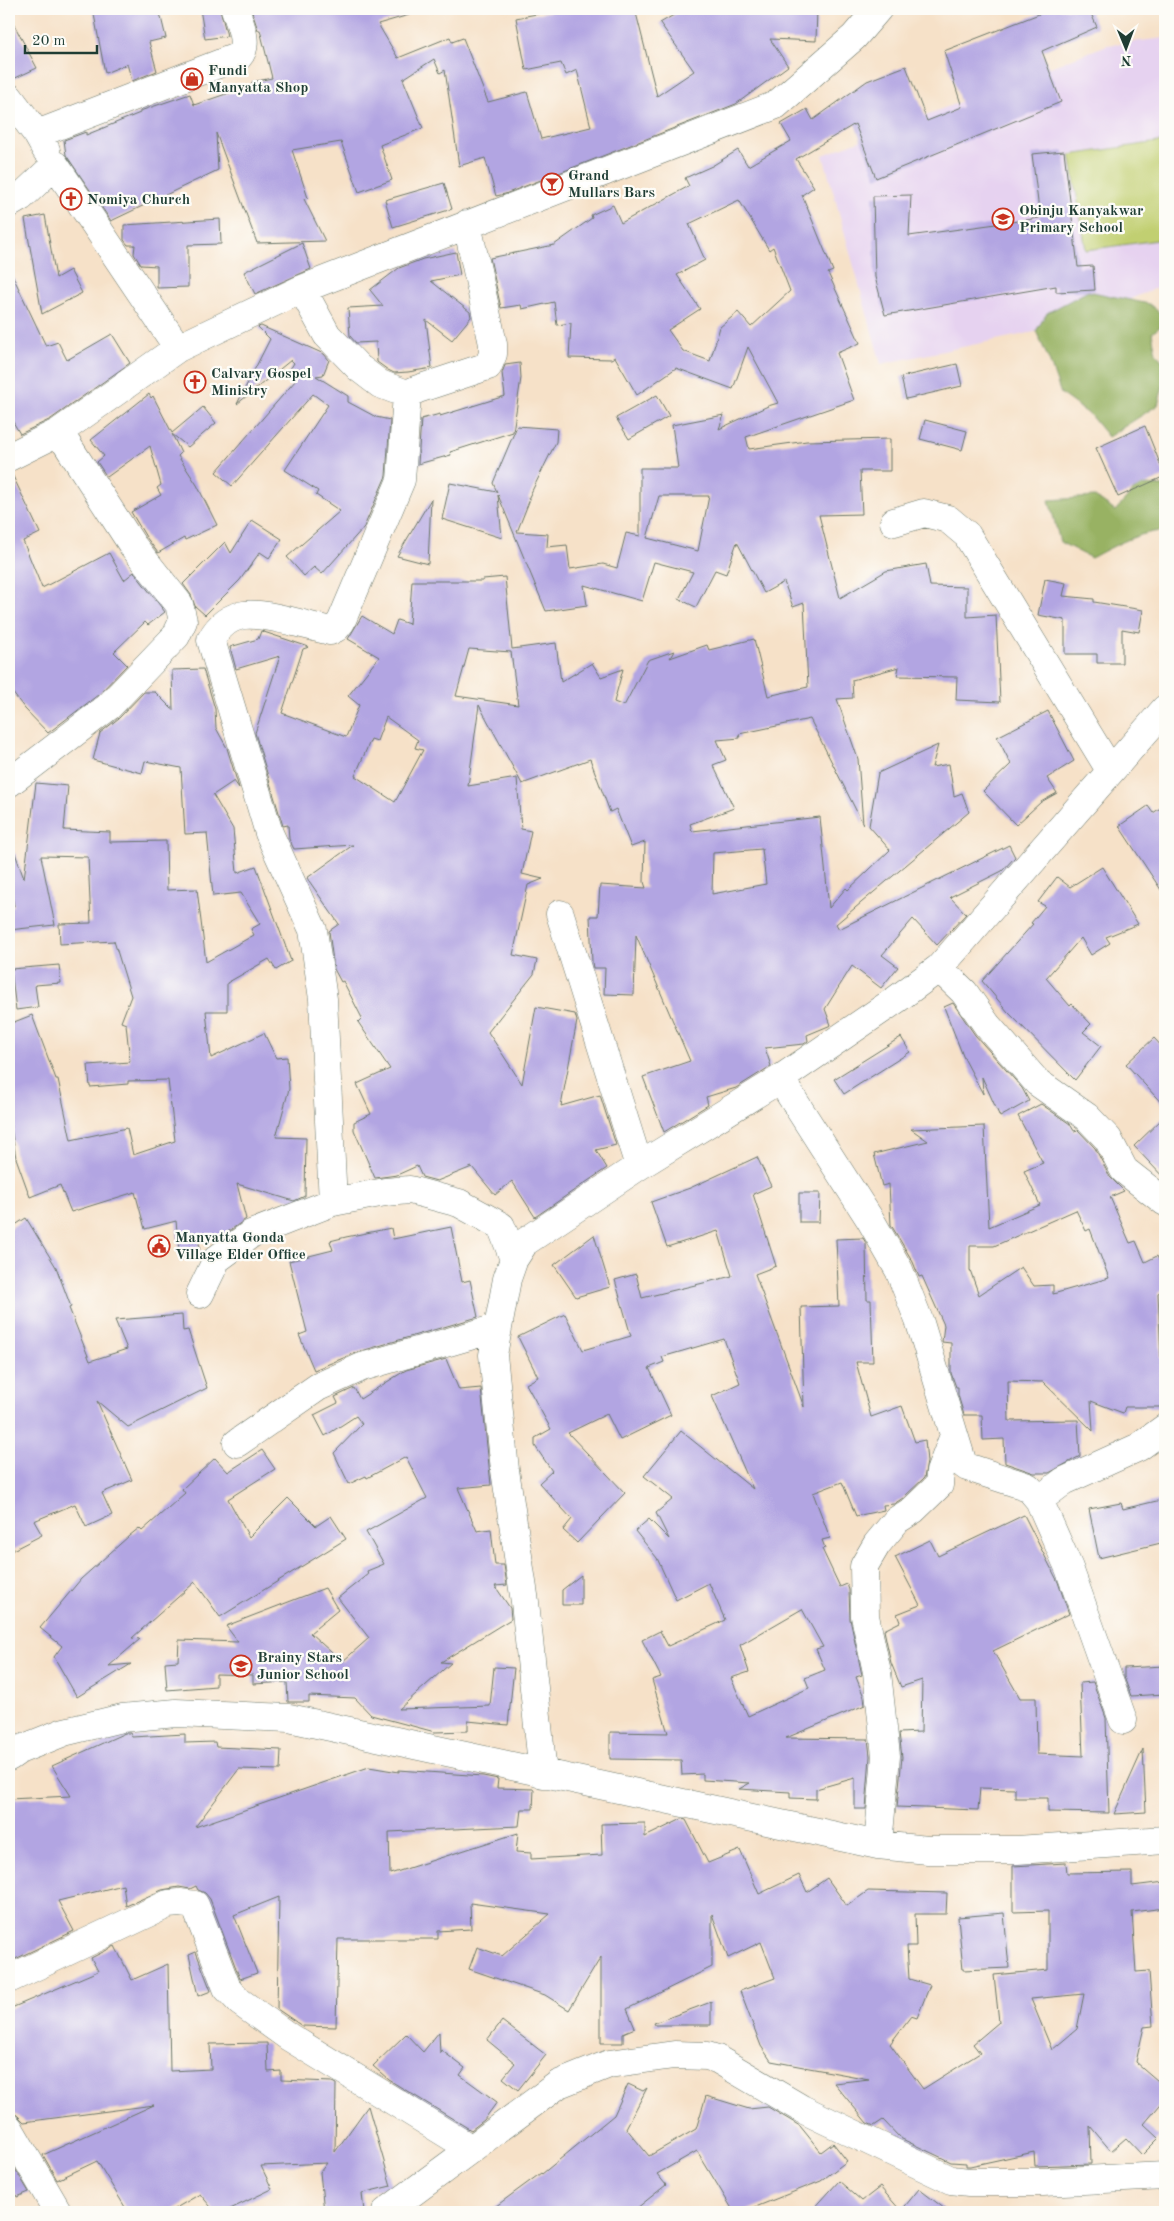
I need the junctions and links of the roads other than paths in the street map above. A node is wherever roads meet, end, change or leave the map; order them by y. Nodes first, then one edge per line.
1 (235, 9) edge
2 (878, 9) edge
3 (9, 97) edge
4 (37, 134) junction
5 (54, 165) junction
6 (9, 204) edge
7 (467, 224) junction
8 (302, 289) junction
9 (178, 348) junction
10 (408, 394) junction
11 (59, 432) junction
12 (9, 457) edge
13 (894, 522) dead end
14 (1165, 709) edge
15 (1110, 770) junction
16 (9, 783) edge
17 (560, 914) dead end
18 (939, 968) junction
19 (780, 1079) junction
20 (639, 1166) junction
21 (333, 1202) junction
22 (1165, 1202) edge
23 (514, 1260) junction
24 (200, 1294) dead end
25 (497, 1328) junction
26 (1165, 1428) edge
27 (953, 1438) junction
28 (237, 1443) dead end
29 (1040, 1500) junction
30 (1123, 1720) dead end
31 (9, 1757) edge
32 (543, 1774) junction
33 (1165, 1840) edge
34 (878, 1845) junction
35 (9, 1979) edge
36 (9, 2128) edge
37 (470, 2148) junction
38 (1165, 2176) edge
39 (58, 2212) edge
40 (386, 2212) edge

1 - 4 street
2 - 7 street
3 - 4 street
4 - 5 street
5 - 6 street
5 - 9 street
7 - 8 street
7 - 10 street
8 - 9 street
8 - 10 street
9 - 11 street
10 - 21 street
11 - 12 street
11 - 16 street
13 - 15 street
14 - 15 street
15 - 18 street
17 - 20 street
18 - 19 street
18 - 22 street
19 - 20 street
19 - 27 street
20 - 23 street
21 - 23 street
21 - 24 street
23 - 25 street
25 - 28 street
25 - 32 street
26 - 29 street
27 - 29 street
27 - 34 street
29 - 30 street
31 - 32 street
32 - 34 street
33 - 34 street
35 - 37 street
36 - 39 street
37 - 38 street
37 - 40 street

